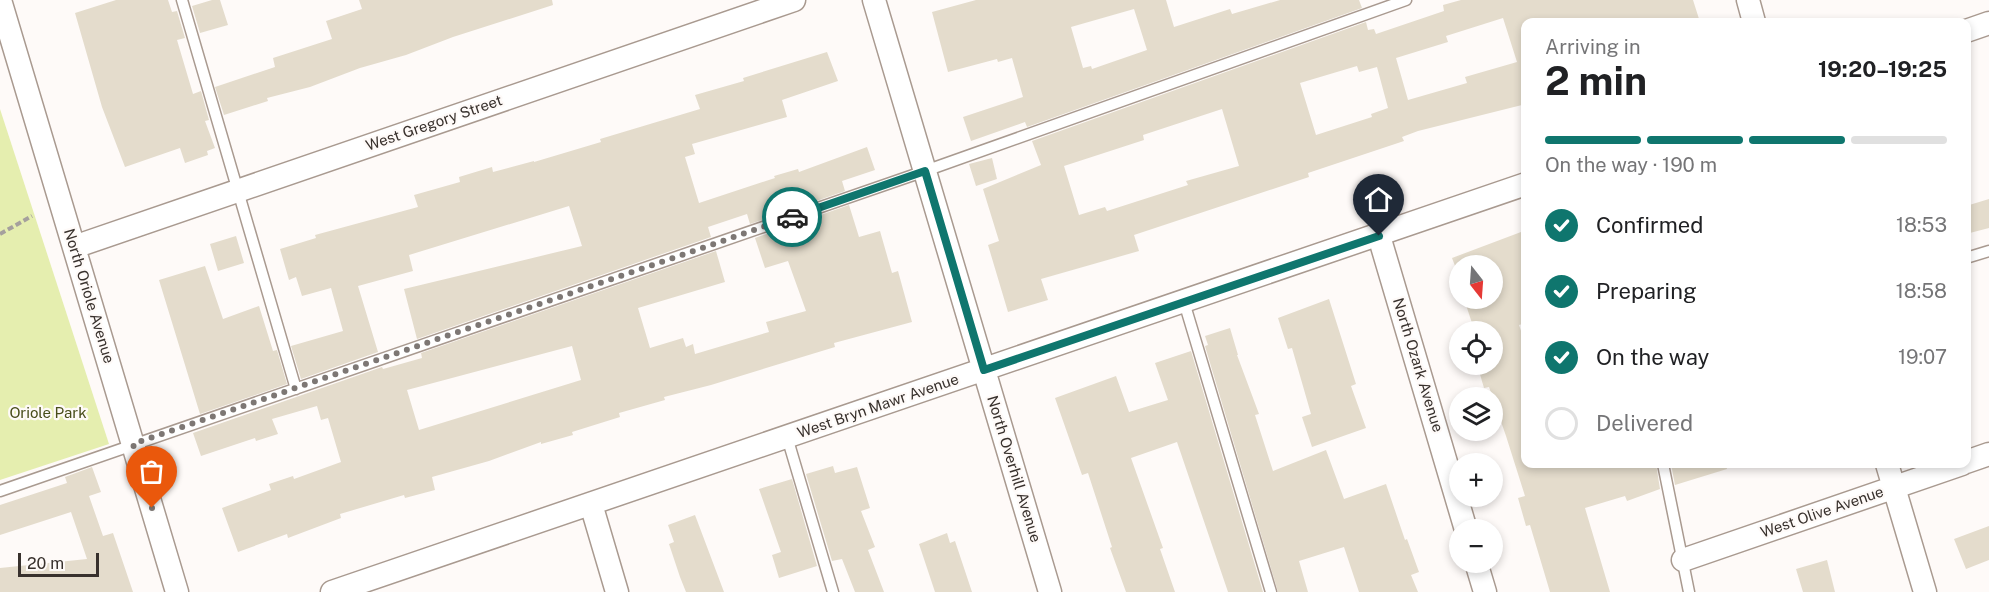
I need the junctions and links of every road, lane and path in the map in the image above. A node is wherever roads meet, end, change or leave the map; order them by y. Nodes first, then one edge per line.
1 (0, 0) edge
2 (182, 0) edge
3 (794, 0) edge
4 (874, 0) edge
5 (1406, 0) edge
6 (1748, 0) edge
7 (1753, 18) edge
8 (1989, 23) edge
9 (1971, 29) edge
10 (925, 171) junction
11 (1521, 186) edge
12 (238, 191) junction
13 (32, 216) dead end
14 (0, 234) edge
15 (1379, 236) junction
16 (74, 247) junction
17 (1989, 251) edge
18 (1971, 256) edge
19 (1184, 302) junction
20 (984, 370) junction
21 (296, 389) junction
22 (787, 437) junction
23 (133, 444) junction
24 (1989, 454) edge
25 (1971, 460) edge
26 (1664, 468) edge
27 (1888, 468) edge
28 (1950, 468) edge
29 (1894, 487) junction
30 (0, 491) edge
31 (591, 504) junction
32 (1463, 519) edge
33 (1683, 560) junction
34 (1479, 573) edge
35 (366, 586) edge
36 (177, 592) edge
37 (332, 592) edge
38 (617, 592) edge
39 (833, 592) edge
40 (1050, 592) edge
41 (1271, 592) edge
42 (1485, 592) edge
43 (1689, 592) edge
44 (1926, 592) edge

1 - 16 street, North Oriole Avenue
2 - 12 lane
3 - 12 street, West Gregory Street
4 - 10 street, North Overhill Avenue
5 - 10 lane
6 - 7 street
8 - 9 street
10 - 20 street, North Overhill Avenue
10 - 21 lane
11 - 15 street, West Bryn Mawr Avenue
12 - 16 street, West Gregory Street
12 - 21 lane
13 - 14 path
15 - 19 street, West Bryn Mawr Avenue
15 - 32 street, North Ozark Avenue
16 - 23 street, North Oriole Avenue
17 - 18 lane
19 - 20 street, West Bryn Mawr Avenue
19 - 41 lane
20 - 22 street, West Bryn Mawr Avenue
20 - 40 street, North Overhill Avenue
21 - 23 lane
22 - 31 street, West Bryn Mawr Avenue
22 - 39 lane
23 - 30 lane
23 - 36 street, North Oriole Avenue
24 - 25 street
26 - 33 lane
27 - 29 street
28 - 29 street, West Olive Avenue
29 - 33 street, West Olive Avenue
29 - 44 street
31 - 35 street, West Bryn Mawr Avenue
31 - 38 street
33 - 43 lane
34 - 42 street
35 - 37 street, West Bryn Mawr Avenue

